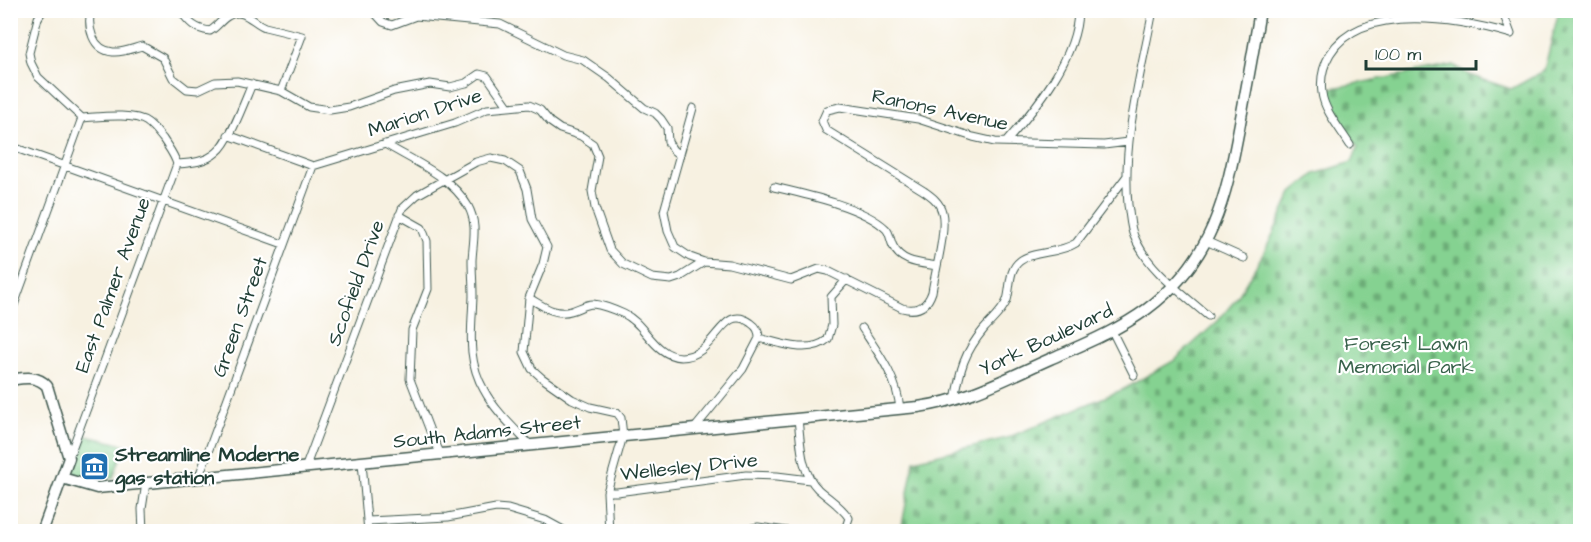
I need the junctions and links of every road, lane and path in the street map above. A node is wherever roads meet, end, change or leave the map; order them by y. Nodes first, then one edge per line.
1 (43, 10) edge
2 (91, 10) edge
3 (180, 10) edge
4 (372, 10) edge
5 (1078, 10) edge
6 (1153, 10) edge
7 (1260, 10) edge
8 (1502, 10) edge
9 (252, 84) junction
10 (282, 91) junction
11 (508, 106) junction
12 (693, 108) dead end
13 (82, 118) junction
14 (228, 135) junction
15 (1006, 142) junction
16 (1128, 142) junction
17 (385, 144) junction
18 (10, 146) edge
19 (1350, 146) dead end
20 (679, 155) junction
21 (177, 164) junction
22 (64, 166) junction
23 (313, 166) junction
24 (1126, 177) junction
25 (444, 179) junction
26 (774, 187) dead end
27 (162, 202) junction
28 (399, 215) junction
29 (1206, 241) junction
30 (283, 244) junction
31 (1244, 258) dead end
32 (704, 262) junction
33 (937, 266) junction
34 (847, 279) junction
35 (1173, 285) junction
36 (529, 298) junction
37 (10, 316) edge
38 (1208, 316) dead end
39 (862, 328) dead end
40 (1112, 331) junction
41 (759, 338) junction
42 (1134, 375) dead end
43 (10, 380) edge
44 (956, 400) junction
45 (918, 407) joint
46 (900, 409) junction
47 (798, 418) junction
48 (694, 429) junction
49 (623, 436) junction
50 (531, 446) junction
51 (441, 455) junction
52 (69, 458) junction
53 (362, 462) junction
54 (306, 466) junction
55 (62, 478) junction
56 (198, 479) junction
57 (810, 480) junction
58 (146, 483) junction
59 (607, 492) junction
60 (368, 521) junction
61 (563, 530) edge
62 (42, 531) edge
63 (143, 531) edge
64 (368, 531) edge
65 (546, 531) edge
66 (609, 531) edge
67 (733, 531) edge
68 (794, 531) edge
69 (840, 531) edge

1 - 13 street
2 - 9 street
3 - 10 street
4 - 20 street
5 - 15 street
6 - 16 street
7 - 29 street, York Boulevard
8 - 19 street
9 - 10 street
9 - 14 street
10 - 11 street
11 - 17 street, Marion Drive
11 - 32 street, Marion Drive
12 - 20 street
13 - 21 street
13 - 22 street
14 - 21 street
14 - 23 street
15 - 16 street, Ranons Avenue
15 - 33 street, Ranons Avenue
16 - 24 street
17 - 23 street, Marion Drive
17 - 25 street
18 - 22 street
20 - 32 street
21 - 27 street, East Palmer Avenue
22 - 27 street
22 - 37 street
23 - 30 street, Green Street
24 - 35 street
24 - 44 street
25 - 28 street, Scofield Drive
25 - 36 street, Scofield Drive
25 - 50 street
26 - 33 street
27 - 30 street
27 - 52 street, East Palmer Avenue
28 - 51 street
28 - 54 street, Scofield Drive
29 - 31 street
29 - 35 street, York Boulevard
30 - 56 street, Green Street
32 - 34 street
33 - 34 street
34 - 41 street
35 - 38 street
35 - 40 street, York Boulevard
36 - 41 street
36 - 49 street
39 - 46 street
40 - 42 street
40 - 44 street, York Boulevard
41 - 48 street
43 - 52 street
44 - 45 street, York Boulevard
45 - 46 street, South Adams Street
46 - 47 street, South Adams Street
47 - 48 street, South Adams Street
47 - 57 street
48 - 49 street, South Adams Street
49 - 50 street, South Adams Street
49 - 59 street
50 - 51 street, South Adams Street
51 - 53 street, South Adams Street
52 - 55 street, East Palmer Avenue
53 - 54 street, South Adams Street
53 - 60 street
54 - 56 street, South Adams Street
55 - 58 street, South Adams Street
55 - 62 street, East Palmer Avenue
56 - 58 street, South Adams Street
57 - 59 street, Wellesley Drive
57 - 69 street
58 - 63 street
59 - 66 street
60 - 61 street
60 - 64 street
61 - 65 street
67 - 68 street

